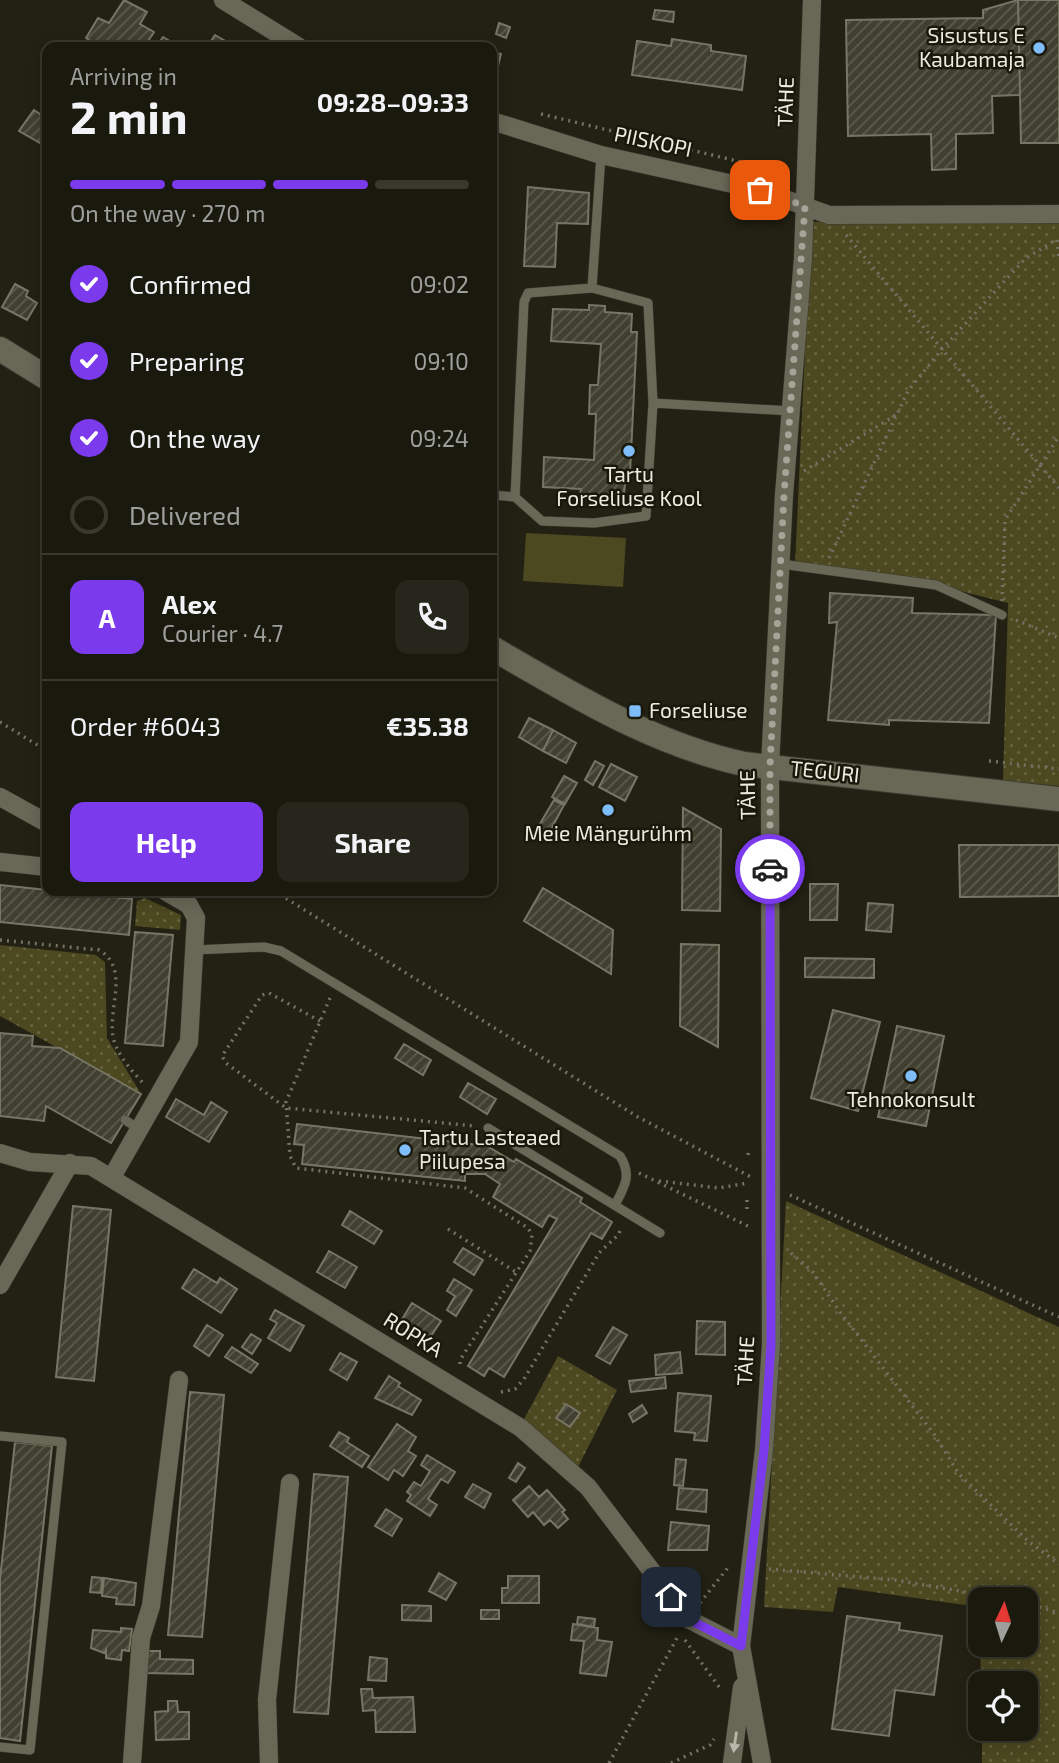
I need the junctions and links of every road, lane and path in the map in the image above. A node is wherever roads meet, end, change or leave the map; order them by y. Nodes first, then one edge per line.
1 (223, 0) edge
2 (812, 0) edge
3 (291, 42) edge
4 (531, 112) dead end
5 (497, 123) edge
6 (601, 155) junction
7 (762, 167) dead end
8 (805, 206) junction
9 (1059, 214) edge
10 (829, 215) junction
11 (1059, 259) edge
12 (592, 288) junction
13 (0, 349) edge
14 (942, 349) junction
15 (42, 375) edge
16 (653, 404) junction
17 (791, 411) junction
18 (897, 414) junction
19 (1059, 436) edge
20 (1040, 466) junction
21 (803, 472) dead end
22 (1059, 488) edge
23 (497, 495) edge
24 (515, 497) junction
25 (781, 564) junction
26 (824, 569) junction
27 (1002, 615) junction
28 (1059, 638) edge
29 (497, 651) edge
30 (0, 722) edge
31 (42, 748) edge
32 (989, 761) dead end
33 (770, 766) junction
34 (1059, 769) edge
35 (0, 797) edge
36 (1059, 799) edge
37 (42, 820) edge
38 (0, 862) edge
39 (42, 866) edge
40 (174, 896) edge
41 (282, 896) edge
42 (0, 940) edge
43 (194, 950) junction
44 (336, 984) junction
45 (320, 1022) junction
46 (158, 1100) junction
47 (286, 1108) junction
48 (488, 1128) joint
49 (749, 1148) dead end
50 (0, 1153) edge
51 (748, 1156) dead end
52 (70, 1163) junction
53 (628, 1168) junction
54 (749, 1176) dead end
55 (113, 1177) junction
56 (654, 1180) junction
57 (748, 1183) dead end
58 (771, 1186) junction
59 (747, 1200) dead end
60 (615, 1205) junction
61 (747, 1209) dead end
62 (448, 1229) dead end
63 (660, 1233) dead end
64 (771, 1238) junction
65 (516, 1272) junction
66 (0, 1284) edge
67 (1059, 1317) edge
68 (460, 1375) dead end
69 (179, 1380) dead end
70 (494, 1392) dead end
71 (0, 1436) edge
72 (290, 1483) dead end
73 (730, 1564) dead end
74 (1059, 1564) edge
75 (769, 1569) dead end
76 (968, 1592) edge
77 (1038, 1607) edge
78 (1059, 1613) edge
79 (688, 1619) junction
80 (741, 1646) junction
81 (744, 1673) junction
82 (721, 1703) dead end
83 (718, 1734) dead end
84 (0, 1747) edge
85 (132, 1763) edge
86 (269, 1763) edge
87 (609, 1763) edge
88 (671, 1763) edge
89 (732, 1763) edge
90 (762, 1763) edge

1 - 3 street
2 - 8 street, TÄHE
4 - 7 path
5 - 6 street, PIISKOPI
6 - 8 street, PIISKOPI
6 - 12 lane
8 - 10 street, PIISKOPI
8 - 17 street, TÄHE
9 - 10 street
10 - 14 path
11 - 14 path
12 - 16 lane
12 - 24 lane
13 - 15 street
14 - 18 path
14 - 20 path
16 - 17 lane
16 - 24 lane
17 - 25 street, TÄHE
18 - 21 path
18 - 26 path
19 - 20 path
20 - 22 path
20 - 27 path
23 - 24 lane
25 - 26 lane
25 - 33 street, TÄHE
26 - 27 lane
27 - 28 path
29 - 33 street, TEGURI
30 - 31 path
32 - 34 path
33 - 36 street, TEGURI
33 - 58 street, TÄHE
35 - 37 street
38 - 39 street
40 - 43 street
41 - 54 path
42 - 46 path
43 - 44 lane
43 - 46 street
44 - 45 path
44 - 53 lane
45 - 47 path
45 - 47 path
46 - 55 street
47 - 48 path
47 - 65 path
48 - 60 lane
49 - 51 path
50 - 52 street, ROPKA
52 - 55 street, ROPKA
52 - 66 street
53 - 56 path
53 - 60 lane
55 - 79 street, ROPKA
56 - 57 path
56 - 64 path
58 - 64 street, TÄHE
58 - 67 path
59 - 61 path
60 - 63 lane
60 - 70 path
62 - 65 path
64 - 74 path
64 - 80 street, TÄHE
65 - 68 path
69 - 85 street
71 - 84 lane
72 - 86 street
73 - 79 path
75 - 76 path
77 - 78 path
79 - 80 street, ROPKA
80 - 81 street, TÄHE
81 -> 89 street, TÄHE
81 - 90 street, TÄHE
82 - 87 path
83 - 88 path

